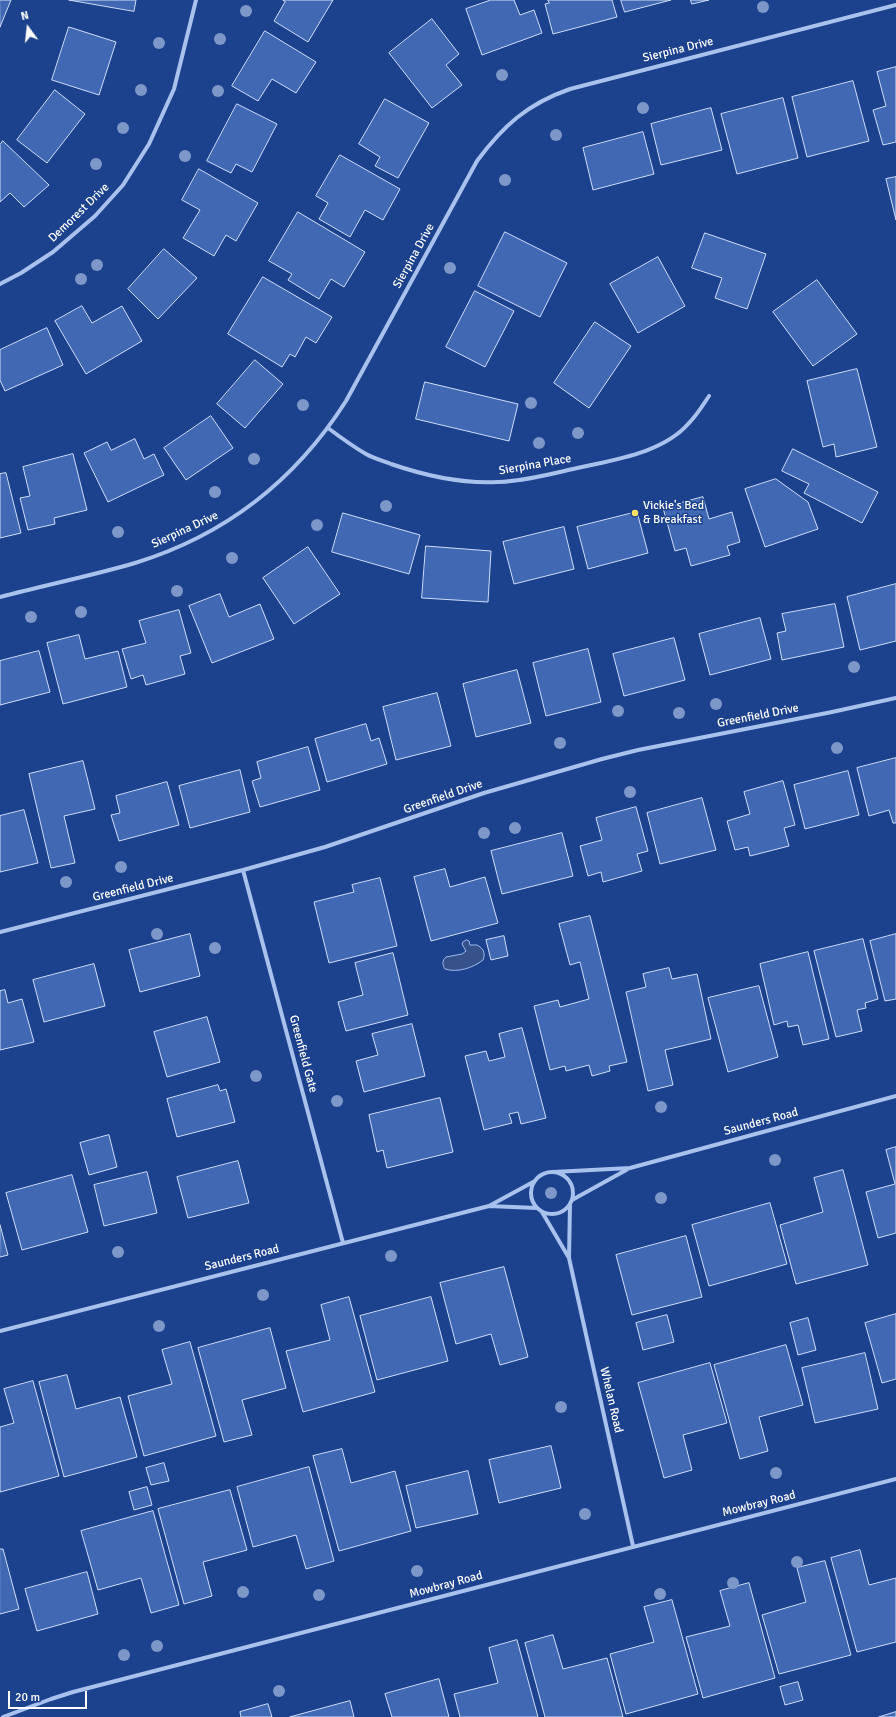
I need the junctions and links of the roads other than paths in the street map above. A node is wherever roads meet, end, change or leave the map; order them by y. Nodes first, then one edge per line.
1 (196, 0) edge
2 (896, 5) edge
3 (0, 284) edge
4 (709, 396) dead end
5 (328, 428) junction
6 (0, 596) edge
7 (896, 698) edge
8 (243, 870) junction
9 (0, 932) edge
10 (896, 1096) edge
11 (630, 1168) junction
12 (553, 1172) junction
13 (535, 1181) junction
14 (572, 1200) junction
15 (570, 1205) junction
16 (489, 1206) junction
17 (536, 1208) junction
18 (542, 1212) junction
19 (343, 1243) junction
20 (569, 1258) junction
21 (0, 1331) edge
22 (896, 1479) edge
23 (633, 1546) junction
24 (2, 1717) edge

1 - 3 street, Demorest Drive
2 - 5 street, Sierpina Drive
4 - 5 street, Sierpina Place
5 - 6 street, Sierpina Drive
7 - 8 street, Greenfield Drive
8 - 9 street, Greenfield Drive
8 - 19 street, Greenfield Gate
10 - 11 street, Saunders Road
11 - 12 street, Saunders Road
11 - 14 street, Saunders Road
12 - 13 street
12 - 14 street
13 - 16 street, Saunders Road
13 - 17 street
14 - 15 street
15 - 18 street
15 - 20 street, Whelan Road
16 - 17 street, Saunders Road
16 - 19 street, Saunders Road
17 - 18 street
18 - 20 street, Whelan Road
19 - 21 street, Saunders Road
20 - 23 street, Whelan Road
22 - 23 street, Mowbray Road
23 - 24 street, Mowbray Road

